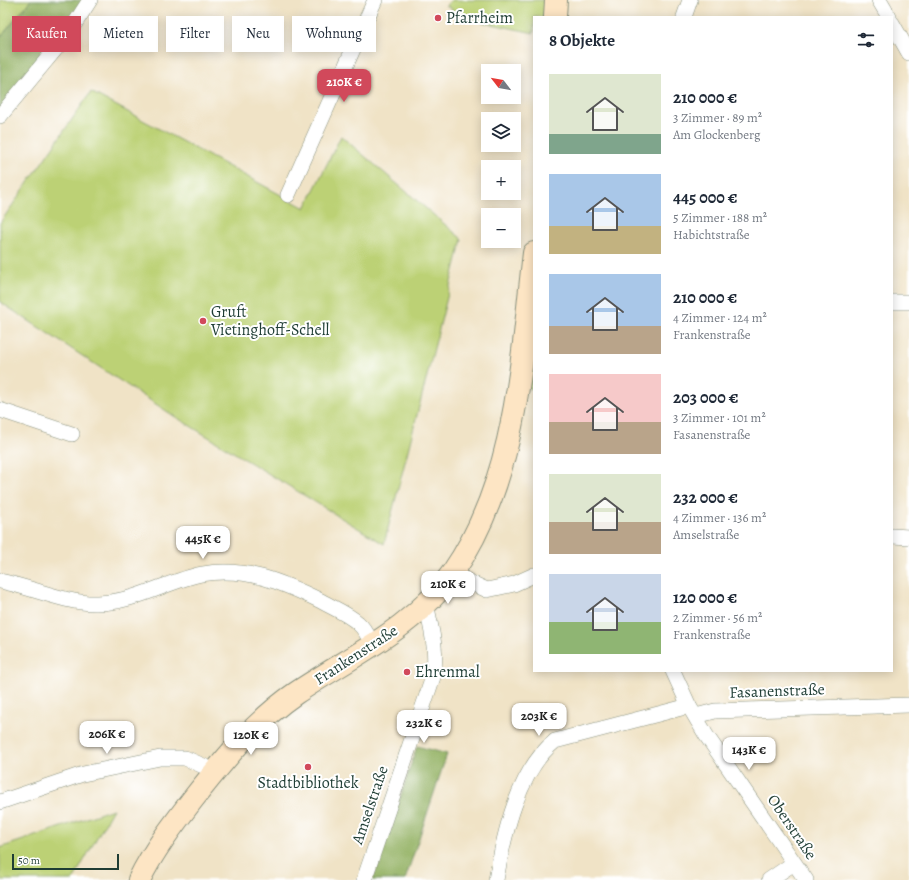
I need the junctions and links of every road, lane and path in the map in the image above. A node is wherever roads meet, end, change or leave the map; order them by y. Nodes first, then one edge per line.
1 (90, 0) edge
2 (375, 0) edge
3 (556, 0) edge
4 (690, 0) edge
5 (879, 0) edge
6 (555, 16) edge
7 (684, 16) edge
8 (888, 16) edge
9 (893, 25) edge
10 (909, 53) edge
11 (0, 116) edge
12 (288, 195) dead end
13 (533, 261) edge
14 (893, 302) edge
15 (909, 302) edge
16 (0, 410) edge
17 (72, 434) dead end
18 (893, 536) edge
19 (909, 537) edge
20 (452, 574) junction
21 (533, 575) edge
22 (0, 581) edge
23 (426, 603) junction
24 (374, 645) junction
25 (673, 672) edge
26 (909, 705) edge
27 (692, 711) junction
28 (215, 771) junction
29 (0, 802) edge
30 (794, 863) junction
31 (139, 880) edge
32 (364, 880) edge
33 (496, 880) edge
34 (769, 880) edge
35 (806, 880) edge

1 - 11 street
2 - 12 street
3 - 6 main road
4 - 7 street
5 - 8 street
9 - 10 street
13 - 20 main road, Frankenstraße
14 - 15 street
16 - 17 street
18 - 19 street
20 - 21 street
20 - 23 main road, Frankenstraße
22 - 24 street
23 - 24 main road, Frankenstraße
23 - 32 street, Amselstraße
24 - 28 main road, Frankenstraße
25 - 27 street, Oberstraße
26 - 27 street, Fasanenstraße
27 - 30 street, Oberstraße
27 - 33 street, Fasanenstraße
28 - 29 street
28 - 31 main road, Frankenstraße
30 - 34 street
30 - 35 street, Oberstraße

